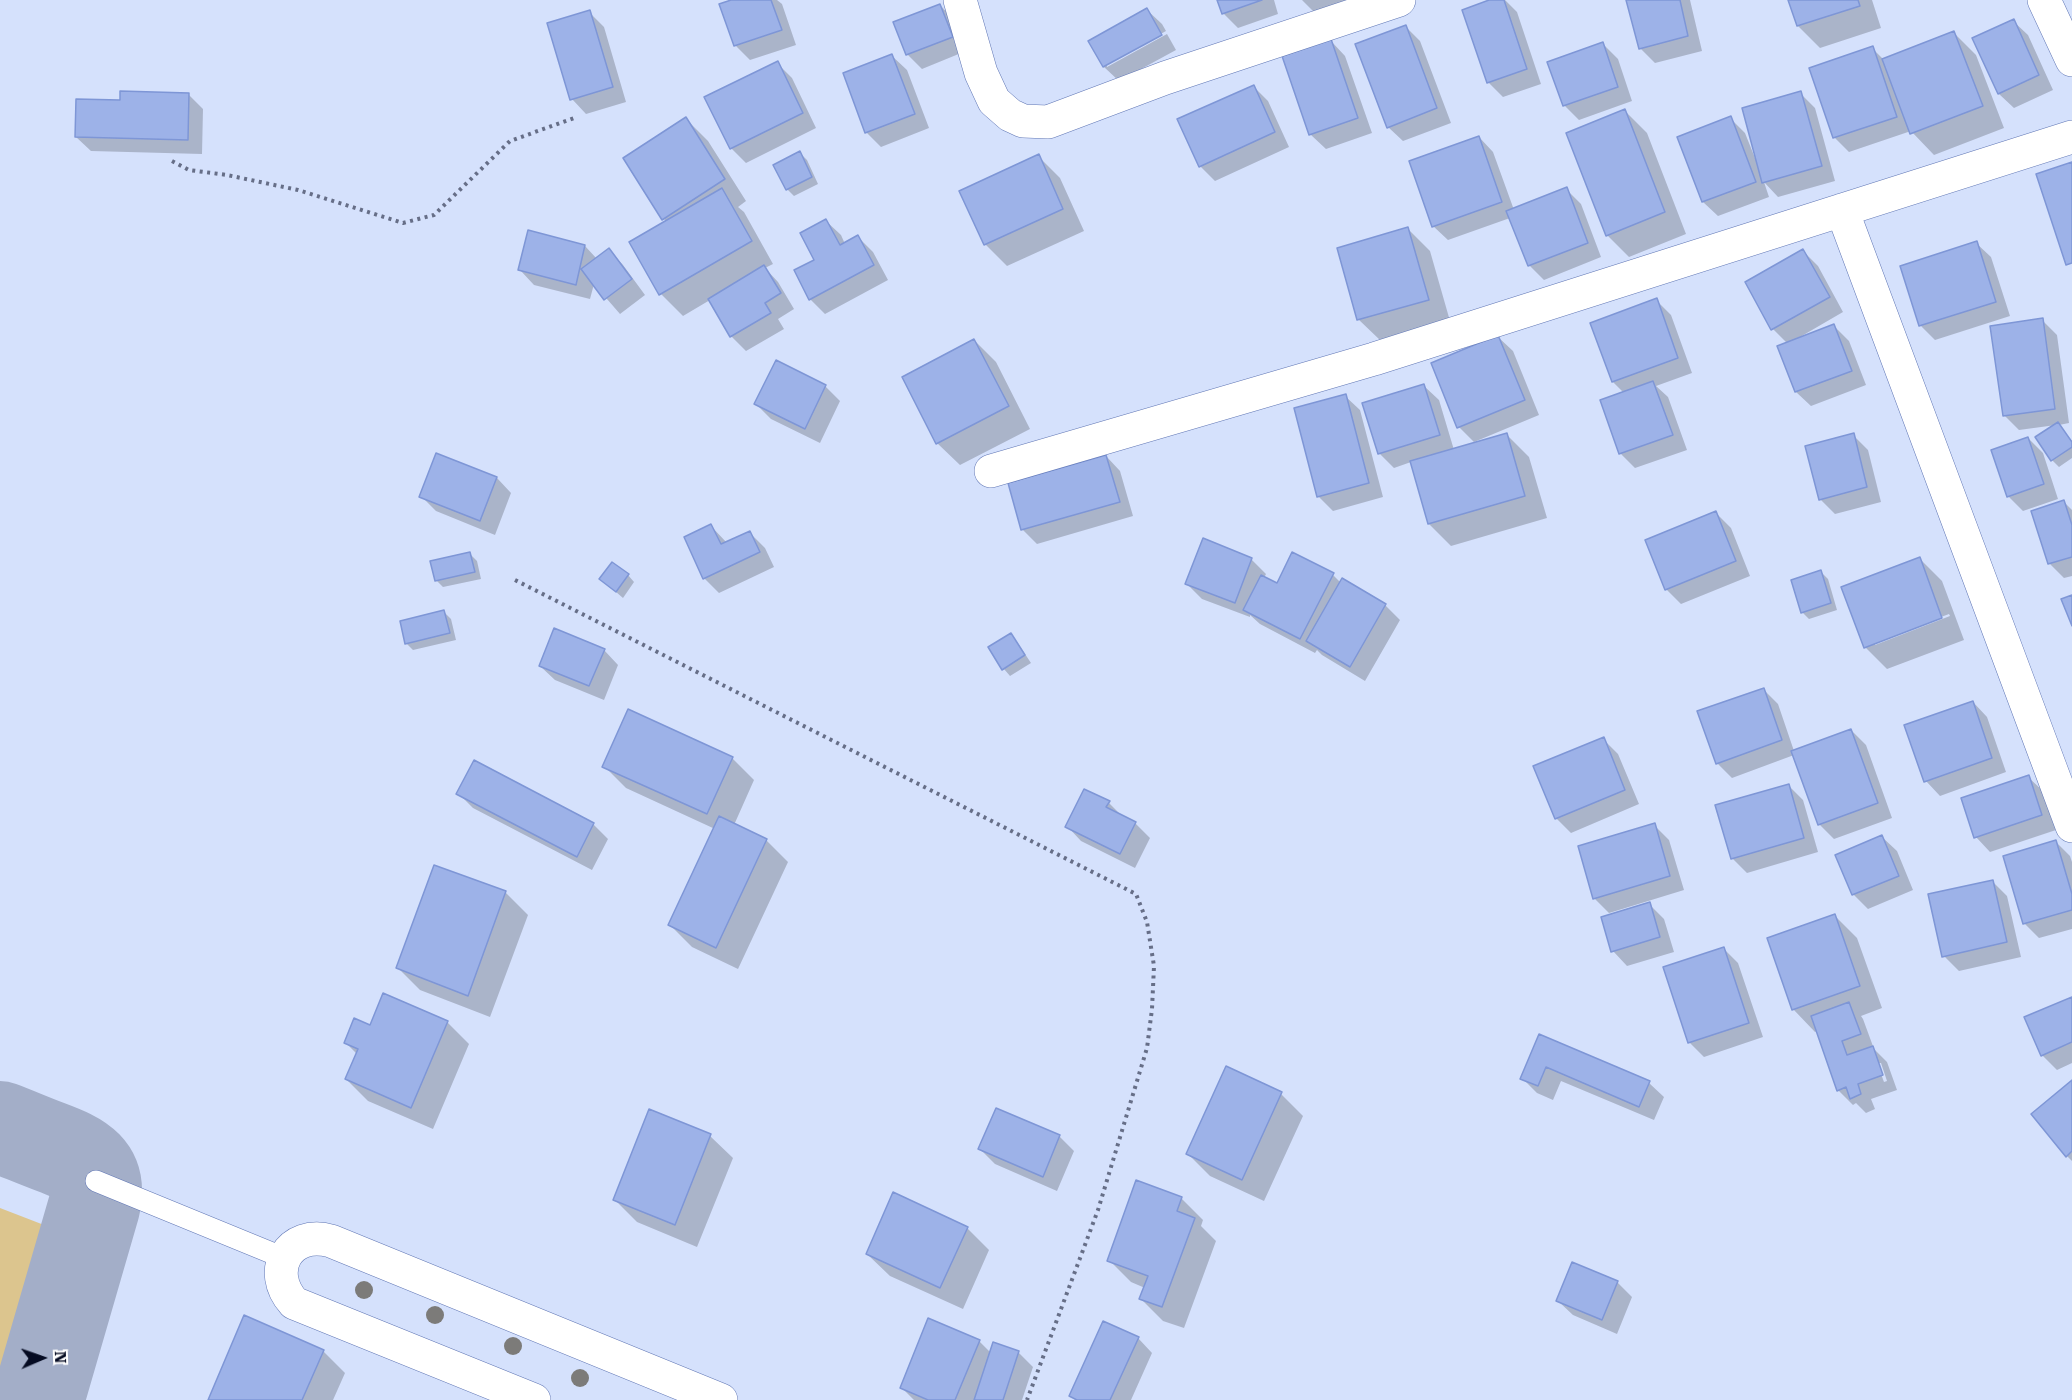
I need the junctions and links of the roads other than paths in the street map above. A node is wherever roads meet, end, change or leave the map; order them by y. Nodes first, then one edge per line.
1 (960, 0) edge
2 (1399, 0) edge
3 (2044, 0) edge
4 (2072, 60) edge
5 (2072, 137) edge
6 (1842, 210) junction
7 (991, 471) dead end
8 (2072, 826) edge
9 (96, 1181) dead end
10 (284, 1258) junction
11 (534, 1400) edge
12 (721, 1400) edge

1 - 2 street
3 - 4 street
5 - 6 street
6 - 7 street
6 - 8 street
9 - 10 lane
10 - 11 street
10 - 12 street

